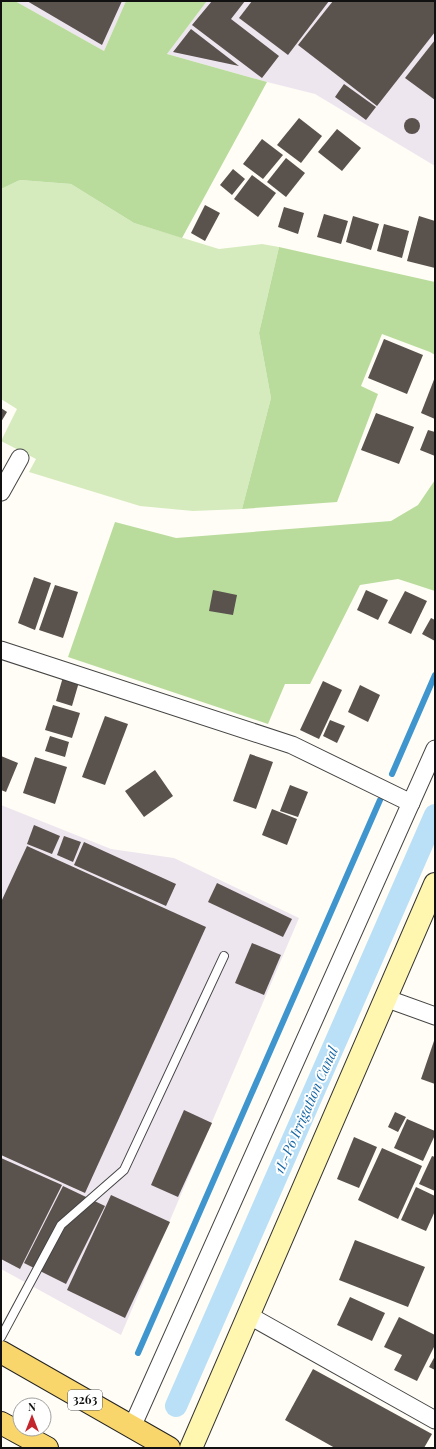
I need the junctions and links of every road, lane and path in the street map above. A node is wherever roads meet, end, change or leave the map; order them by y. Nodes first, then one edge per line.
1 (20, 458) dead end
2 (1, 492) edge
3 (1, 650) edge
4 (435, 749) edge
5 (411, 803) junction
6 (435, 884) edge
7 (224, 956) dead end
8 (385, 998) junction
9 (435, 1016) edge
10 (248, 1315) junction
11 (1, 1337) edge
12 (1, 1352) edge
13 (435, 1420) edge
14 (1, 1423) edge
15 (132, 1427) junction
16 (47, 1448) edge
17 (169, 1448) edge
18 (190, 1448) edge

1 - 2 street
3 - 5 street
4 - 5 street
5 - 15 street
6 - 8 main road
7 - 11 lane
8 - 9 street
8 - 10 main road
10 - 13 street
10 - 18 main road
12 - 15 main road, 3263
14 - 16 main road
15 - 17 main road, 3263

